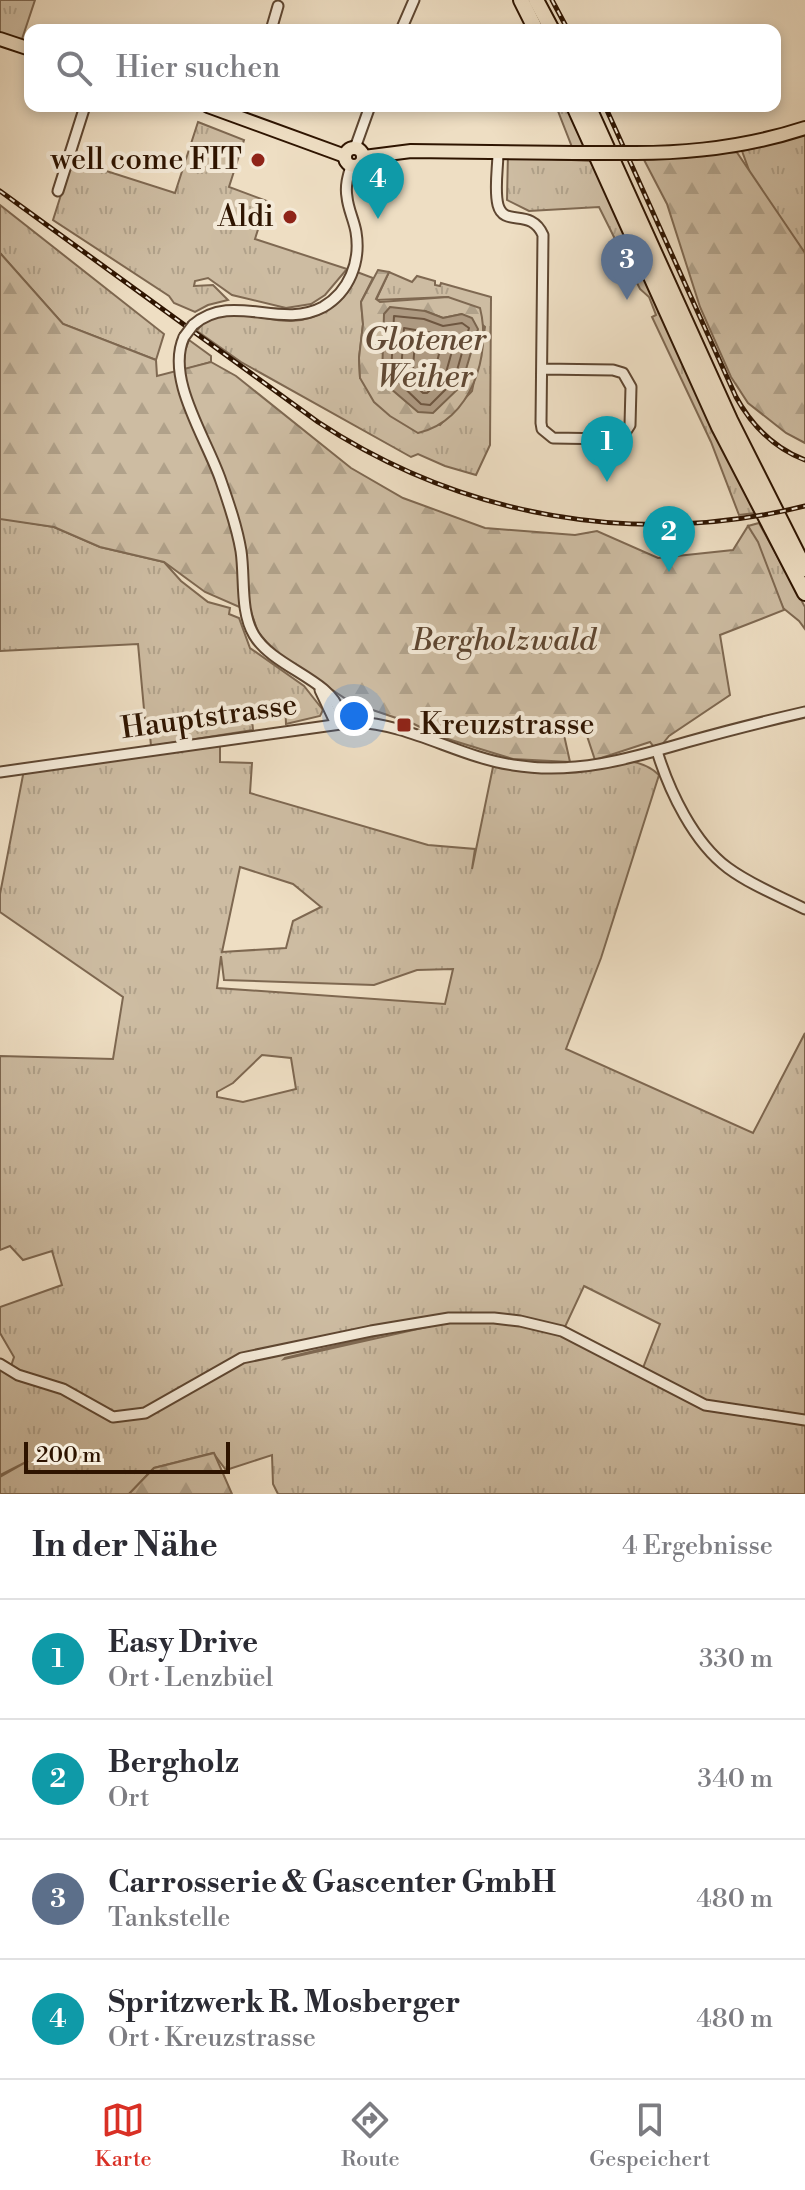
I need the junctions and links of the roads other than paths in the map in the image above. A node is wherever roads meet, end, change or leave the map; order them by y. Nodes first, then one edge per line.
1 (414, 0) edge
2 (521, 0) edge
3 (536, 0) edge
4 (278, 6) dead end
5 (273, 24) edge
6 (404, 24) edge
7 (533, 24) edge
8 (549, 24) edge
9 (0, 39) edge
10 (24, 47) edge
11 (83, 112) edge
12 (237, 112) edge
13 (368, 112) edge
14 (577, 112) edge
15 (591, 112) edge
16 (805, 128) edge
17 (498, 152) junction
18 (354, 157) junction
19 (58, 191) dead end
20 (542, 369) junction
21 (805, 569) edge
22 (805, 593) edge
23 (805, 712) edge
24 (336, 724) junction
25 (657, 751) junction
26 (0, 772) edge
27 (805, 909) edge
28 (0, 1364) edge
29 (805, 1420) edge

1 - 6 street
2 - 7 highway
3 - 8 highway
4 - 5 street
9 - 10 main road
11 - 19 street
12 - 18 main road
13 - 18 street
14 - 22 highway
15 - 21 highway
16 - 17 main road, bridge
17 - 18 main road
17 - 20 street
18 - 24 street, bridge
20 - 20 street
23 - 25 street, Hauptstrasse
24 - 25 street, Hauptstrasse
24 - 26 street, Hauptstrasse
25 - 27 street
28 - 29 street

